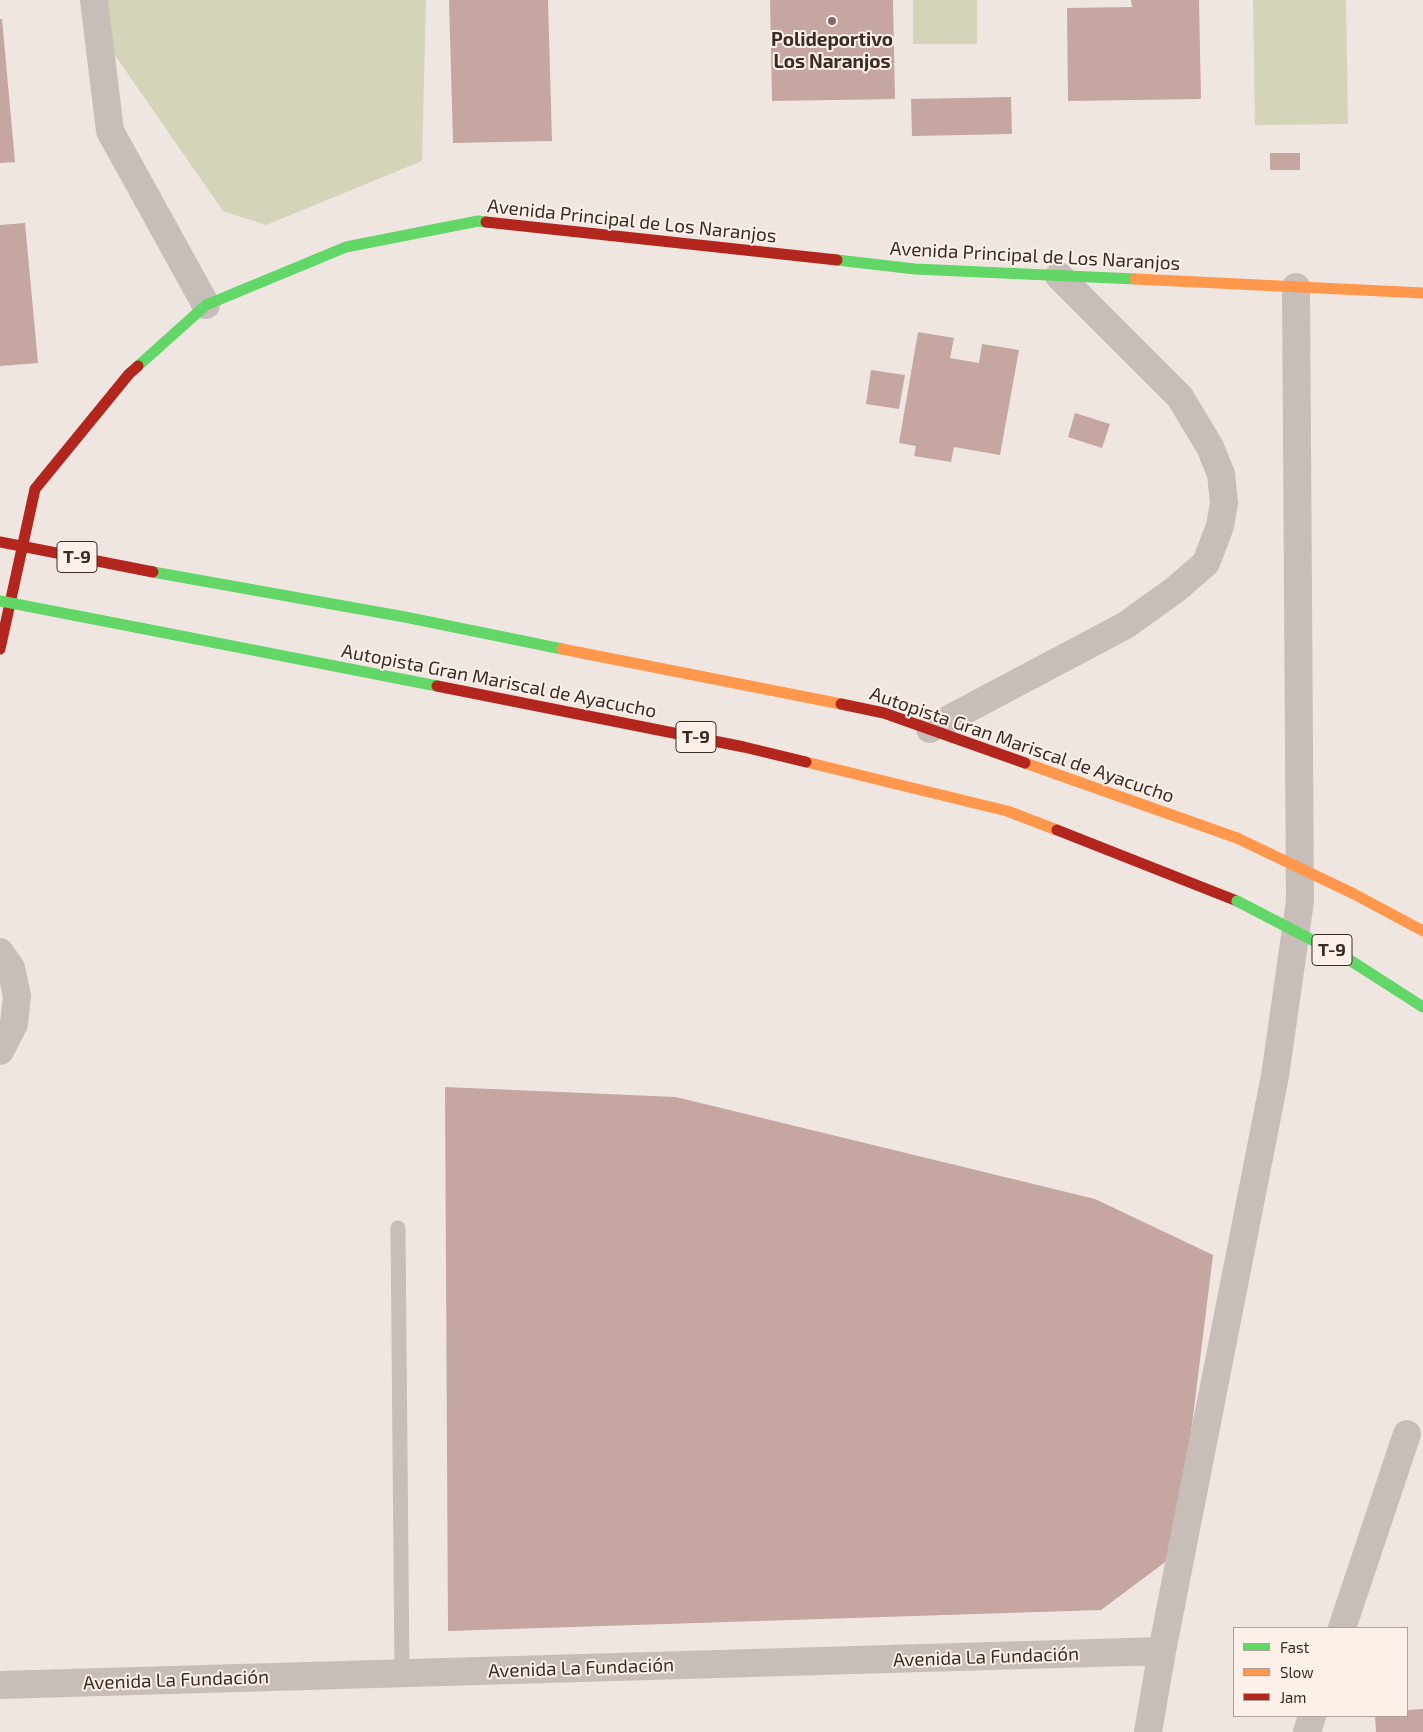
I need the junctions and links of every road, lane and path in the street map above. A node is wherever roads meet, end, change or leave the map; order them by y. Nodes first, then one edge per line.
1 (94, 0) edge
2 (1058, 276) junction
3 (1296, 287) junction
4 (1423, 293) edge
5 (206, 305) junction
6 (0, 542) edge
7 (0, 601) edge
8 (0, 649) edge
9 (930, 729) junction
10 (1423, 931) edge
11 (0, 952) edge
12 (1423, 1007) edge
13 (0, 1051) edge
14 (398, 1228) dead end
15 (1407, 1434) dead end
16 (1342, 1627) edge
17 (1162, 1651) junction
18 (402, 1674) junction
19 (0, 1685) edge
20 (1312, 1717) edge
21 (1148, 1732) edge
22 (1307, 1732) edge

1 - 5 street
2 - 3 main road, Avenida Principal de Los Naranjos
2 - 5 main road, Avenida Principal de Los Naranjos
2 - 9 street
3 - 4 main road, Avenida Principal de Los Naranjos
3 - 17 street
5 - 8 main road, Avenida Principal de Los Naranjos
6 - 9 main road, Autopista Gran Mariscal de Ayacucho / T-9, bridge
7 - 12 main road, Autopista Gran Mariscal de Ayacucho / T-9, bridge
9 - 10 main road, Autopista Gran Mariscal de Ayacucho / T-9, bridge
11 - 13 street
14 - 18 lane
15 - 16 street
17 - 18 street, Avenida La Fundación
17 - 21 street
18 - 19 street, Avenida La Fundación
20 - 22 street

